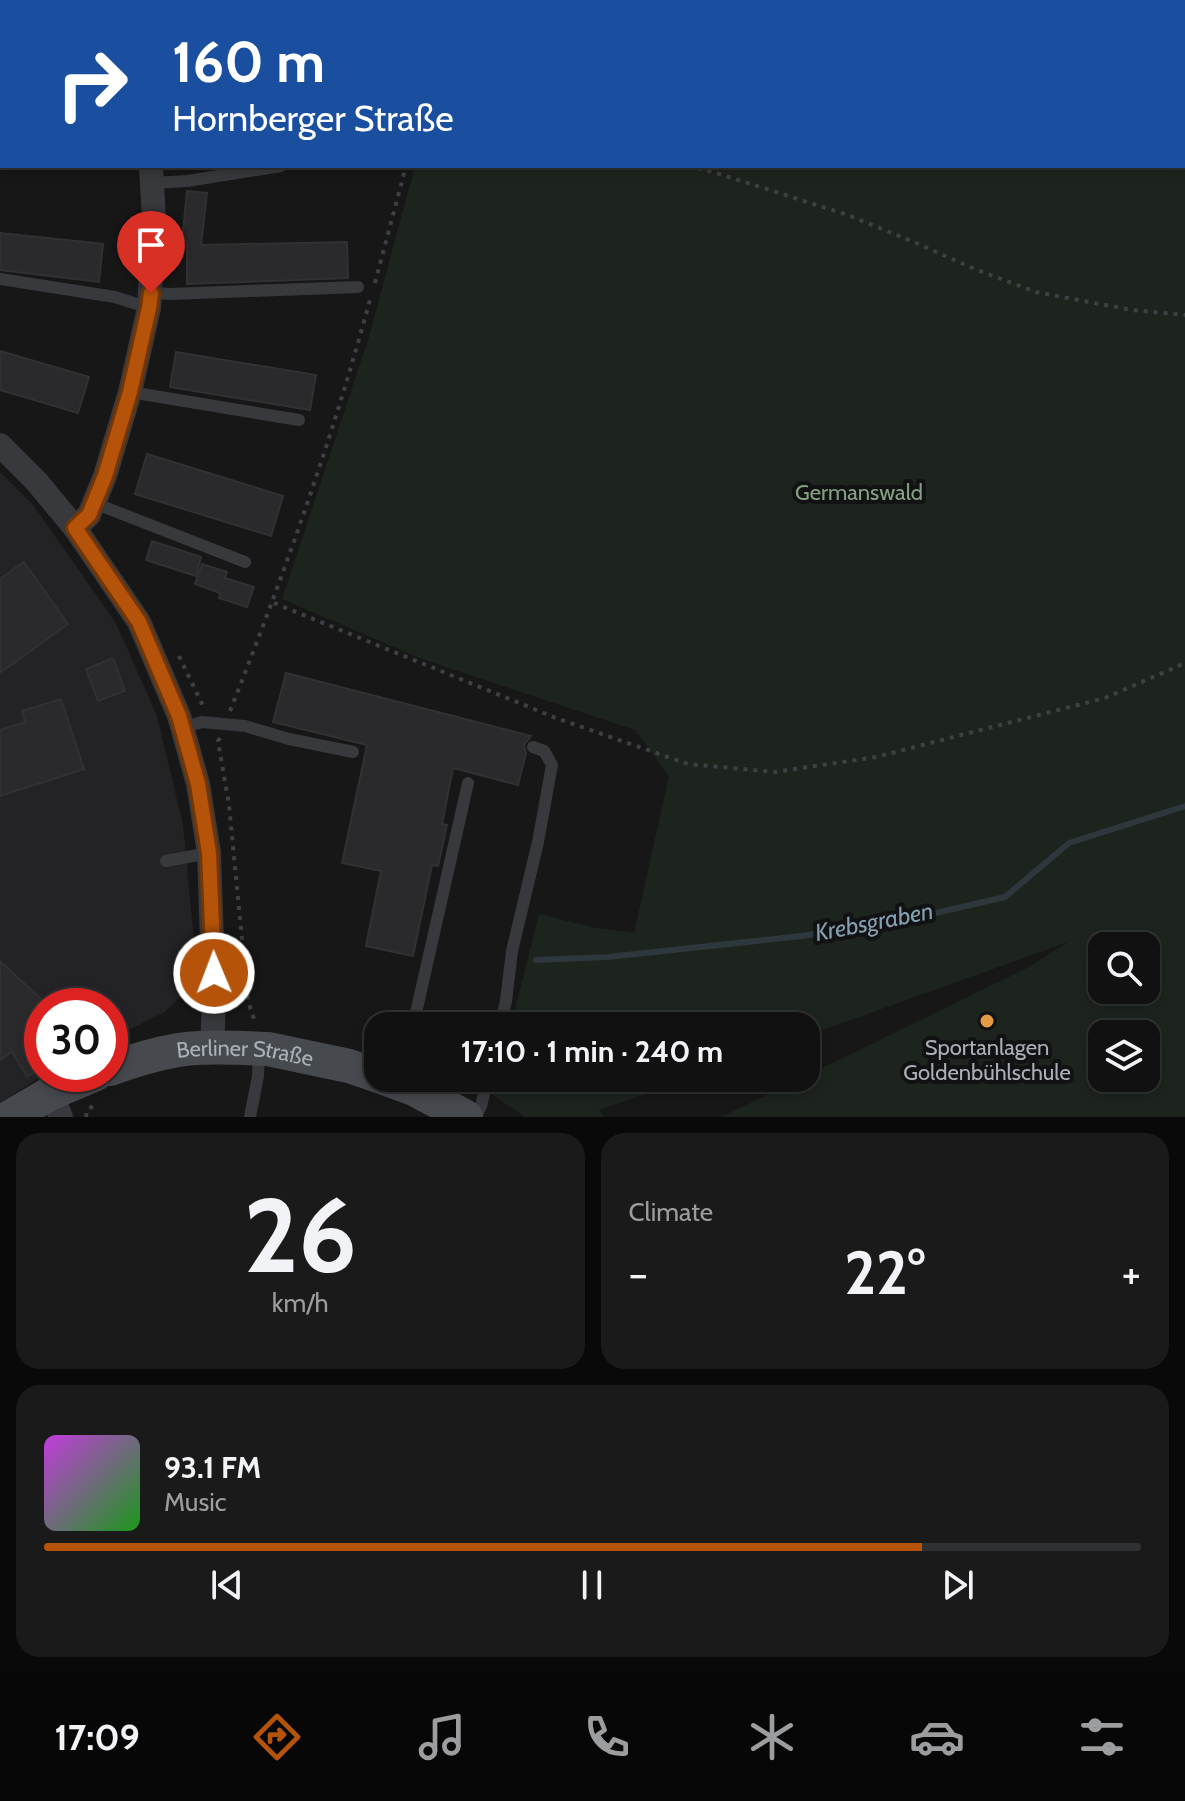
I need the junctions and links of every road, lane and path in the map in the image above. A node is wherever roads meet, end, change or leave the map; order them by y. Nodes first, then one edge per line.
1 (268, 168) edge
2 (405, 168) edge
3 (697, 168) edge
4 (151, 174) edge
5 (0, 279) edge
6 (358, 287) dead end
7 (150, 300) junction
8 (1185, 315) edge
9 (130, 392) junction
10 (299, 420) dead end
11 (0, 445) edge
12 (94, 503) junction
13 (75, 528) junction
14 (245, 562) dead end
15 (273, 603) junction
16 (1185, 663) edge
17 (225, 724) junction
18 (182, 728) junction
19 (533, 747) dead end
20 (353, 752) dead end
21 (468, 783) dead end
22 (209, 853) junction
23 (166, 861) dead end
24 (418, 1012) edge
25 (503, 1012) edge
26 (258, 1039) junction
27 (212, 1048) junction
28 (128, 1064) edge
29 (364, 1071) edge
30 (73, 1092) edge
31 (420, 1092) edge
32 (484, 1092) edge
33 (56, 1105) edge
34 (87, 1110) dead end
35 (10, 1117) edge
36 (86, 1117) edge
37 (250, 1117) edge
38 (466, 1117) edge
39 (476, 1117) edge

1 - 4 lane
2 - 15 path
3 - 8 path
4 - 7 street
5 - 7 lane
6 - 7 lane
7 - 9 street
9 - 10 lane
9 - 12 street
11 - 13 street
12 - 13 street
12 - 14 lane
13 - 18 street
15 - 16 path
15 - 17 path
17 - 18 lane
17 - 20 lane
17 - 26 path
18 - 22 street
19 - 25 lane
21 - 24 lane
22 - 23 lane
22 - 27 street
26 - 27 street, Berliner Straße
26 - 29 street, Berliner Straße
26 - 37 lane
27 - 28 street, Berliner Straße
30 - 33 street
31 - 38 street
32 - 39 lane
33 - 35 street
34 - 36 path

